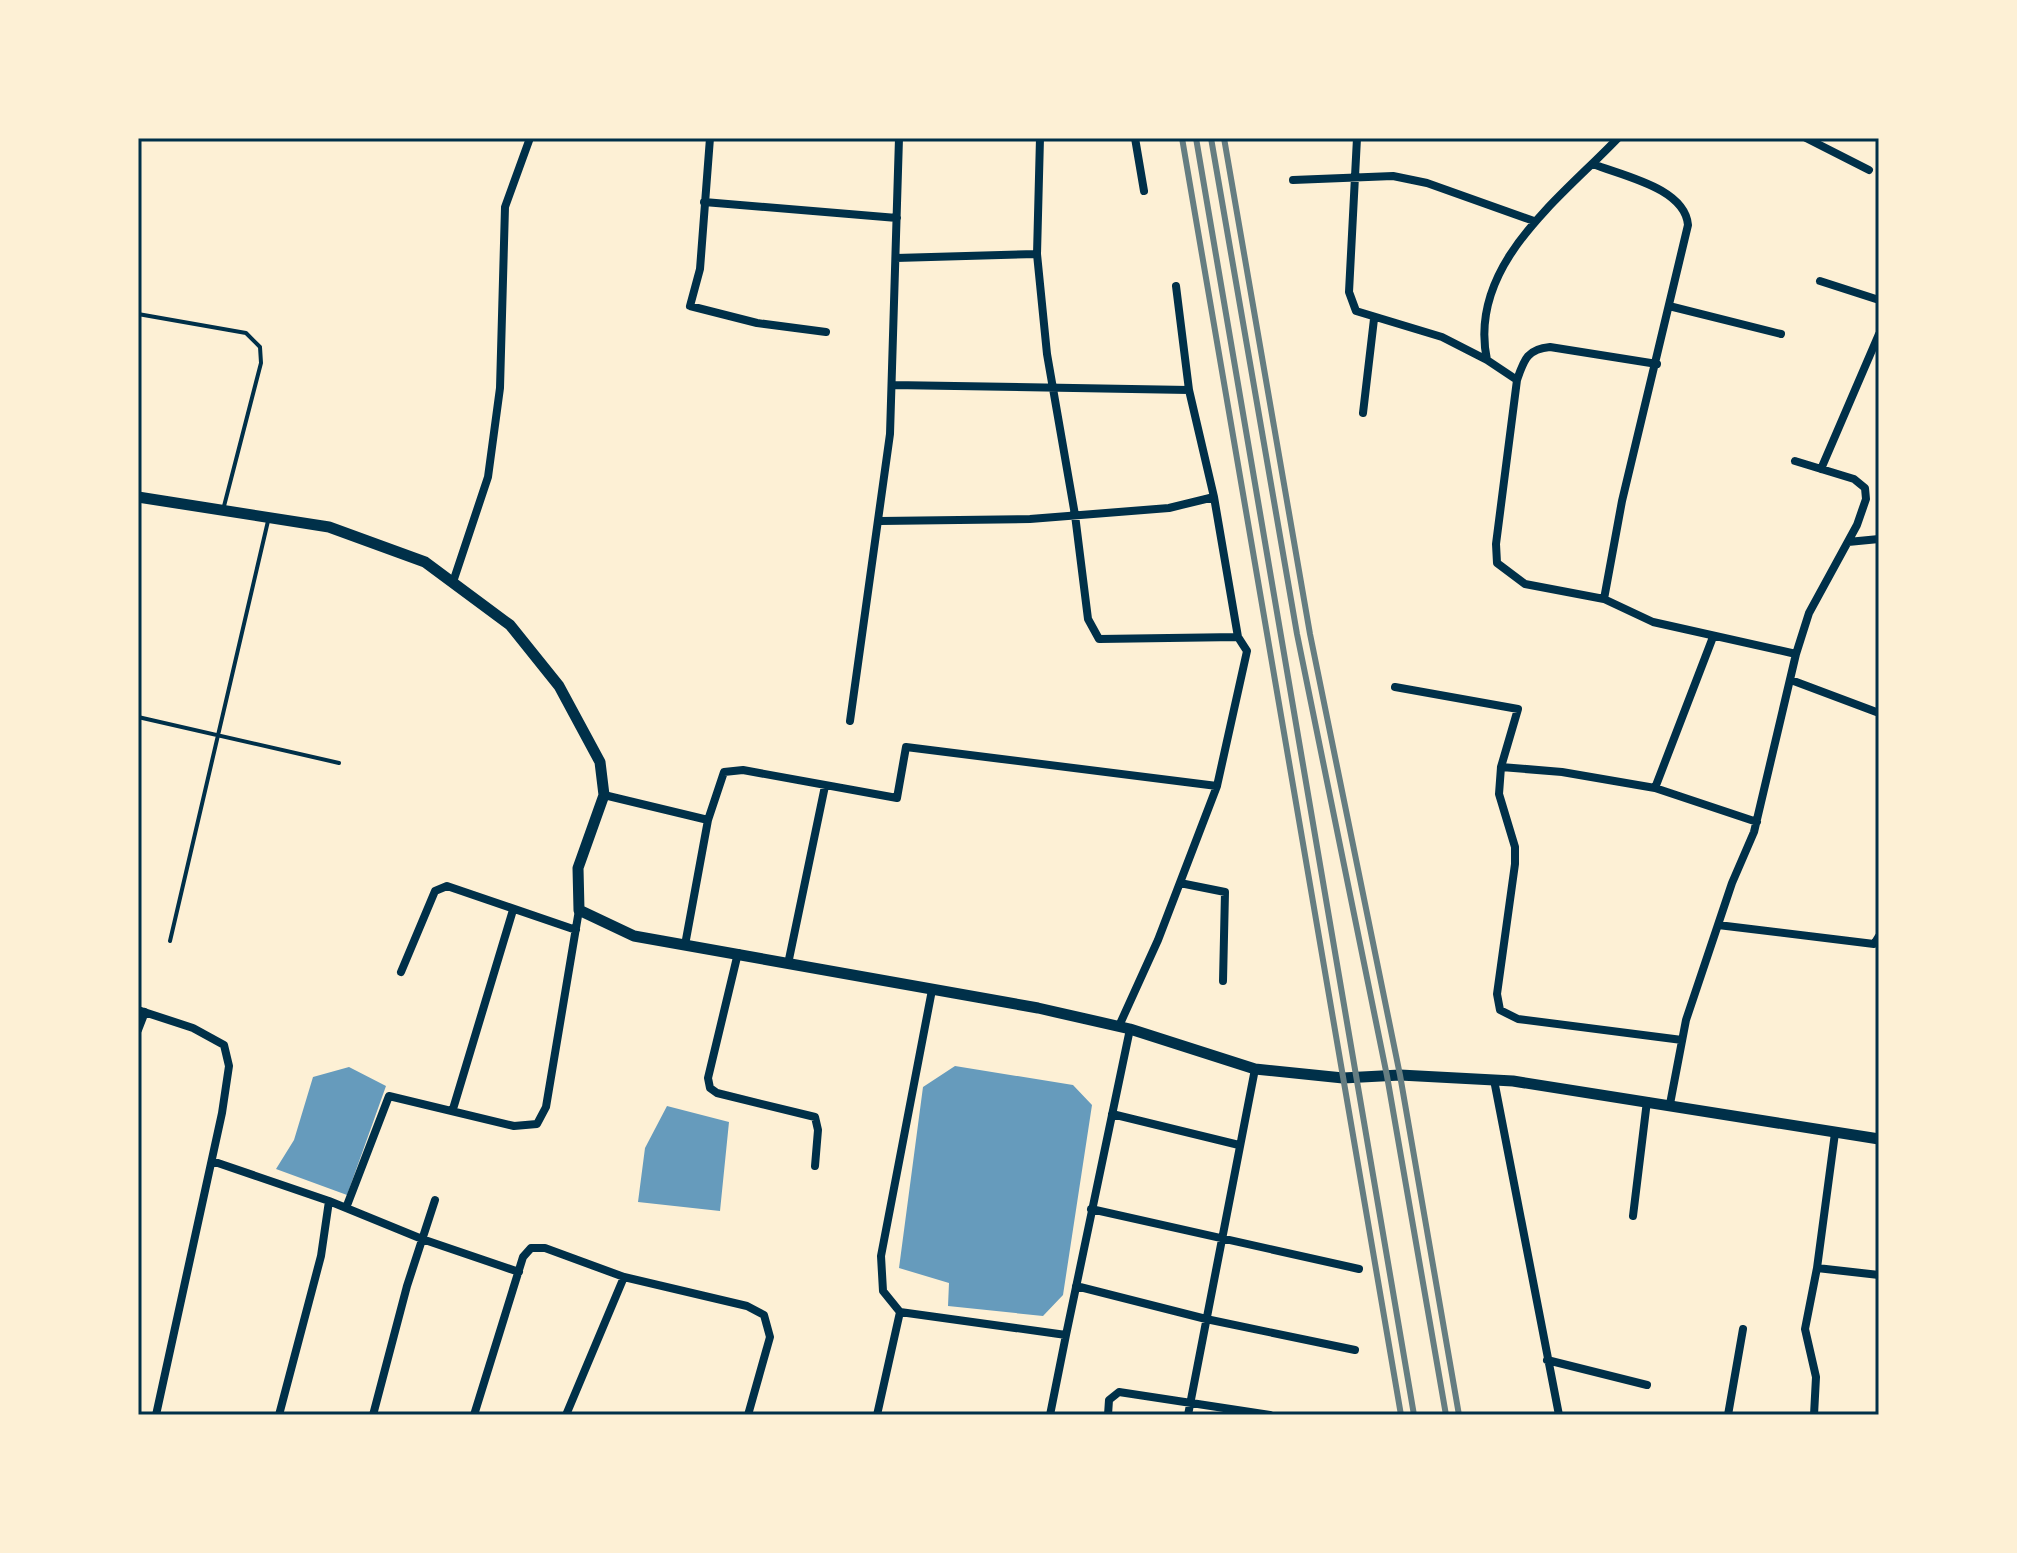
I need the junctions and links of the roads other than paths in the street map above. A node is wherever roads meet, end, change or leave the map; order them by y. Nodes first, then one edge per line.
1 (530, 138) edge
2 (710, 138) edge
3 (899, 138) edge
4 (1040, 138) edge
5 (1135, 138) edge
6 (1357, 138) edge
7 (1618, 138) edge
8 (1806, 138) edge
9 (1593, 164) junction
10 (1869, 170) dead end
11 (1356, 176) junction
12 (1293, 180) dead end
13 (1144, 191) dead end
14 (704, 202) junction
15 (897, 218) junction
16 (1534, 221) junction
17 (1037, 254) junction
18 (896, 258) junction
19 (1820, 281) dead end
20 (1176, 286) dead end
21 (1879, 300) edge
22 (1669, 306) junction
23 (138, 314) edge
24 (1374, 319) junction
25 (826, 332) dead end
26 (1781, 334) dead end
27 (1879, 334) edge
28 (1487, 360) junction
29 (1657, 364) junction
30 (1517, 380) junction
31 (892, 385) junction
32 (1052, 388) junction
33 (1189, 390) junction
34 (1363, 413) dead end
35 (1795, 461) dead end
36 (1821, 469) junction
37 (138, 497) edge
38 (1214, 497) junction
39 (222, 513) junction
40 (1075, 515) junction
41 (269, 519) junction
42 (880, 521) junction
43 (1879, 539) edge
44 (1848, 542) junction
45 (453, 582) junction
46 (1604, 599) junction
47 (1238, 637) junction
48 (1713, 637) junction
49 (1796, 654) junction
50 (1791, 680) junction
51 (1395, 687) dead end
52 (1879, 713) edge
53 (138, 717) edge
54 (850, 721) dead end
55 (220, 736) junction
56 (339, 763) dead end
57 (1501, 767) junction
58 (825, 786) junction
59 (1217, 786) junction
60 (1655, 788) junction
61 (604, 795) junction
62 (708, 820) junction
63 (1757, 822) junction
64 (1180, 883) junction
65 (513, 910) junction
66 (579, 910) junction
67 (1718, 925) junction
68 (576, 930) junction
69 (170, 941) dead end
70 (1877, 944) edge
71 (685, 945) junction
72 (738, 953) junction
73 (788, 964) junction
74 (401, 972) dead end
75 (1223, 981) dead end
76 (932, 990) junction
77 (142, 1011) edge
78 (1124, 1027) junction
79 (138, 1030) edge
80 (1682, 1040) junction
81 (1255, 1069) junction
82 (1494, 1080) junction
83 (1647, 1101) junction
84 (1670, 1104) junction
85 (453, 1109) junction
86 (1112, 1114) junction
87 (1835, 1133) junction
88 (1879, 1139) edge
89 (1239, 1145) junction
90 (212, 1161) junction
91 (815, 1166) dead end
92 (435, 1200) dead end
93 (329, 1201) junction
94 (346, 1208) junction
95 (1091, 1209) junction
96 (1633, 1216) dead end
97 (422, 1239) junction
98 (1225, 1239) junction
99 (1817, 1268) junction
100 (1359, 1269) dead end
101 (519, 1272) junction
102 (1879, 1275) edge
103 (624, 1277) junction
104 (1076, 1286) junction
105 (900, 1312) junction
106 (1206, 1319) junction
107 (1743, 1329) dead end
108 (1066, 1335) junction
109 (1355, 1350) dead end
110 (1547, 1360) junction
111 (1647, 1385) dead end
112 (1190, 1403) junction
113 (156, 1415) edge
114 (279, 1415) edge
115 (373, 1415) edge
116 (474, 1415) edge
117 (566, 1415) edge
118 (748, 1415) edge
119 (877, 1415) edge
120 (1050, 1415) edge
121 (1108, 1415) edge
122 (1188, 1415) edge
123 (1270, 1415) edge
124 (1559, 1415) edge
125 (1728, 1415) edge
126 (1814, 1415) edge

1 - 45 street
2 - 14 street
3 - 15 street
4 - 17 street
5 - 13 street
6 - 11 street
7 - 9 street
8 - 10 street
9 - 16 street
9 - 22 street
11 - 12 street
11 - 16 street
11 - 24 street
14 - 15 street
14 - 25 street
15 - 18 street
16 - 28 street
17 - 18 street
17 - 32 street
18 - 31 street
19 - 21 street
20 - 33 street
22 - 26 street
22 - 29 street
23 - 39 lane
24 - 28 street
24 - 34 street
27 - 36 street
28 - 30 street
29 - 30 street
29 - 46 street
30 - 46 street
31 - 32 street
31 - 42 street
32 - 33 street
32 - 40 street
33 - 38 street
35 - 36 street
36 - 44 street
37 - 39 street
38 - 40 street
38 - 47 street
39 - 41 street
40 - 42 street
40 - 47 street
41 - 45 street
41 - 55 lane
42 - 54 street
43 - 44 street
44 - 49 street
45 - 61 street
46 - 48 street
47 - 59 street
48 - 49 street
48 - 60 street
49 - 50 street
50 - 52 street
50 - 63 street
51 - 57 street
53 - 55 lane
55 - 56 lane
55 - 69 lane
57 - 60 street
57 - 80 street
58 - 59 street
58 - 62 street
58 - 73 street
59 - 64 street
60 - 63 street
61 - 62 street
61 - 66 street
62 - 71 street
63 - 67 street
64 - 75 street
64 - 78 street
65 - 68 street
65 - 74 street
65 - 85 street
66 - 68 street
66 - 71 street
67 - 70 street
67 - 80 street
68 - 85 street
71 - 72 street
72 - 73 street
72 - 91 street
73 - 76 street
76 - 78 street
76 - 105 street
77 - 79 street
77 - 90 street
78 - 81 street
78 - 86 street
80 - 84 street
81 - 82 street
81 - 89 street
82 - 83 street
82 - 110 street
83 - 84 street
83 - 96 street
84 - 87 street
85 - 94 street
86 - 89 street
86 - 95 street
87 - 88 street
87 - 99 street
89 - 98 street
90 - 93 street
90 - 113 street
92 - 97 street
93 - 94 street
93 - 114 street
94 - 97 street
95 - 98 street
95 - 104 street
97 - 101 street
97 - 115 street
98 - 100 street
98 - 106 street
99 - 102 street
99 - 126 street
101 - 103 street
101 - 116 street
103 - 117 street
103 - 118 street
104 - 106 street
104 - 108 street
105 - 108 street
105 - 119 street
106 - 109 street
106 - 112 street
107 - 125 street
108 - 120 street
110 - 111 street
110 - 124 street
112 - 121 street
112 - 122 street
112 - 123 street

